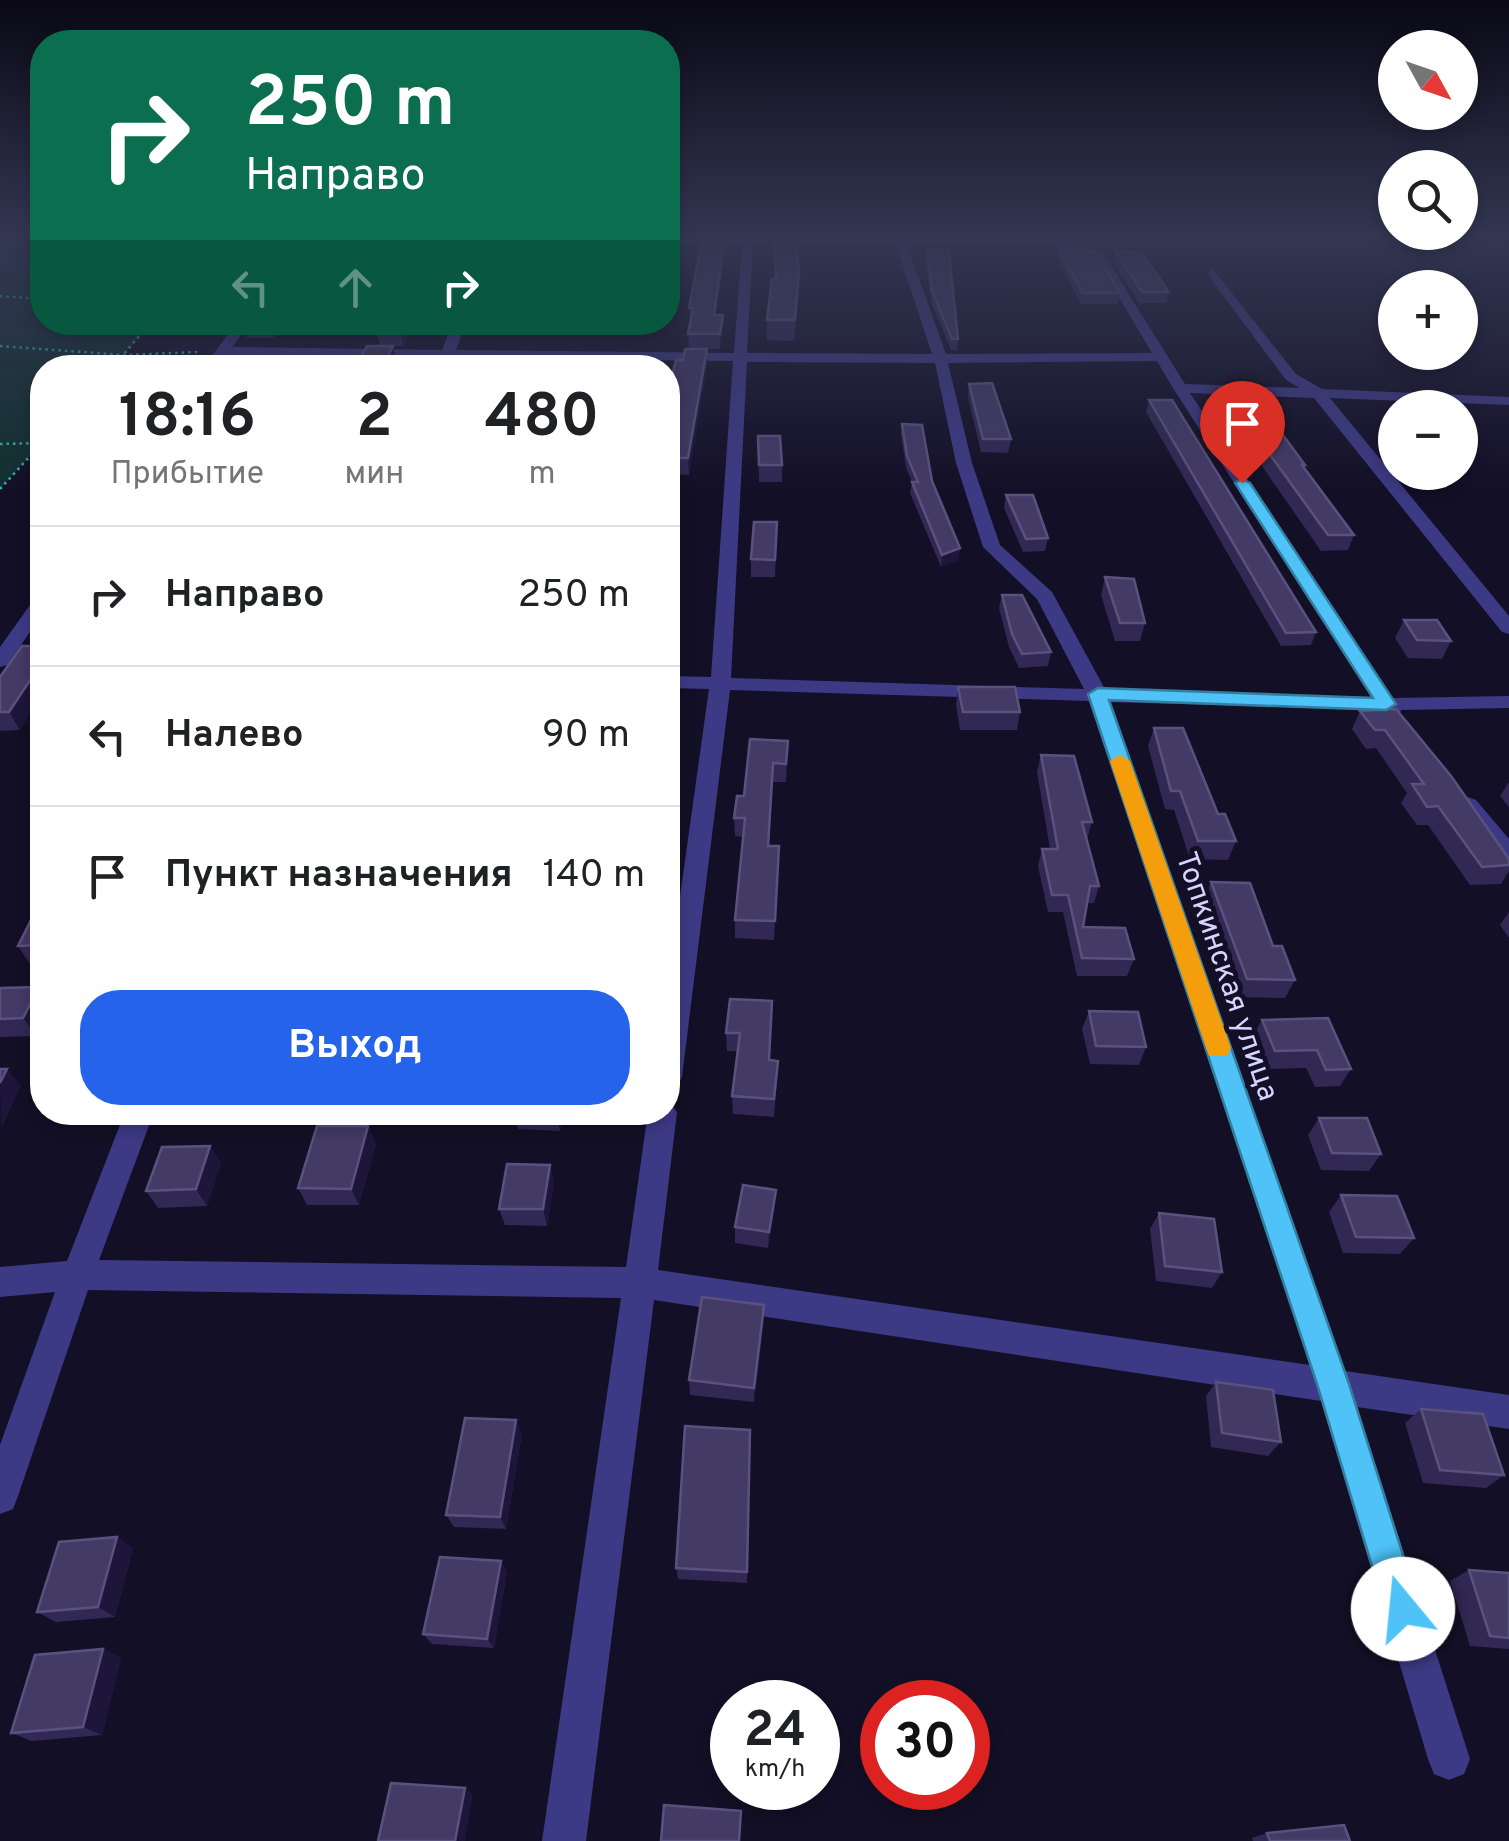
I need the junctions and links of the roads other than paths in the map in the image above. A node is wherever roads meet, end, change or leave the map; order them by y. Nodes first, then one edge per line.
1 (742, 320) edge
2 (927, 320) edge
3 (1138, 320) edge
4 (1248, 320) edge
5 (234, 335) edge
6 (222, 351) junction
7 (740, 354) junction
8 (219, 355) edge
9 (321, 355) edge
10 (680, 355) edge
11 (1161, 357) junction
12 (941, 360) junction
13 (1180, 388) junction
14 (1318, 393) junction
15 (1509, 400) edge
16 (30, 619) edge
17 (1509, 628) edge
18 (13, 643) junction
19 (30, 643) edge
20 (0, 661) edge
21 (680, 683) edge
22 (720, 686) junction
23 (1098, 694) junction
24 (1509, 702) edge
25 (1392, 712) junction
26 (1460, 795) edge
27 (1509, 856) edge
28 (680, 987) edge
29 (135, 1125) edge
30 (661, 1125) edge
31 (77, 1274) junction
32 (0, 1282) edge
33 (640, 1284) junction
34 (1333, 1384) junction
35 (1509, 1412) edge
36 (0, 1496) edge
37 (1450, 1760) dead end
38 (564, 1841) edge

1 - 7 street
2 - 12 street, Топкинская улица
3 - 11 street
4 - 14 street
5 - 6 street
6 - 8 street
6 - 9 street
7 - 10 street
7 - 12 street
7 - 22 street
11 - 12 street
11 - 13 street
12 - 23 street, Топкинская улица
13 - 14 street
13 - 25 street
14 - 15 street
14 - 17 street
16 - 18 street
18 - 19 street
18 - 20 street
21 - 22 street
22 - 23 street
22 - 28 street
23 - 25 street
23 - 34 street, Топкинская улица
24 - 25 street
26 - 27 street
29 - 31 street
30 - 33 street
31 - 32 street
31 - 33 street
31 - 36 street
33 - 34 street
33 - 38 street
34 - 35 street
34 - 37 street, Топкинская улица

